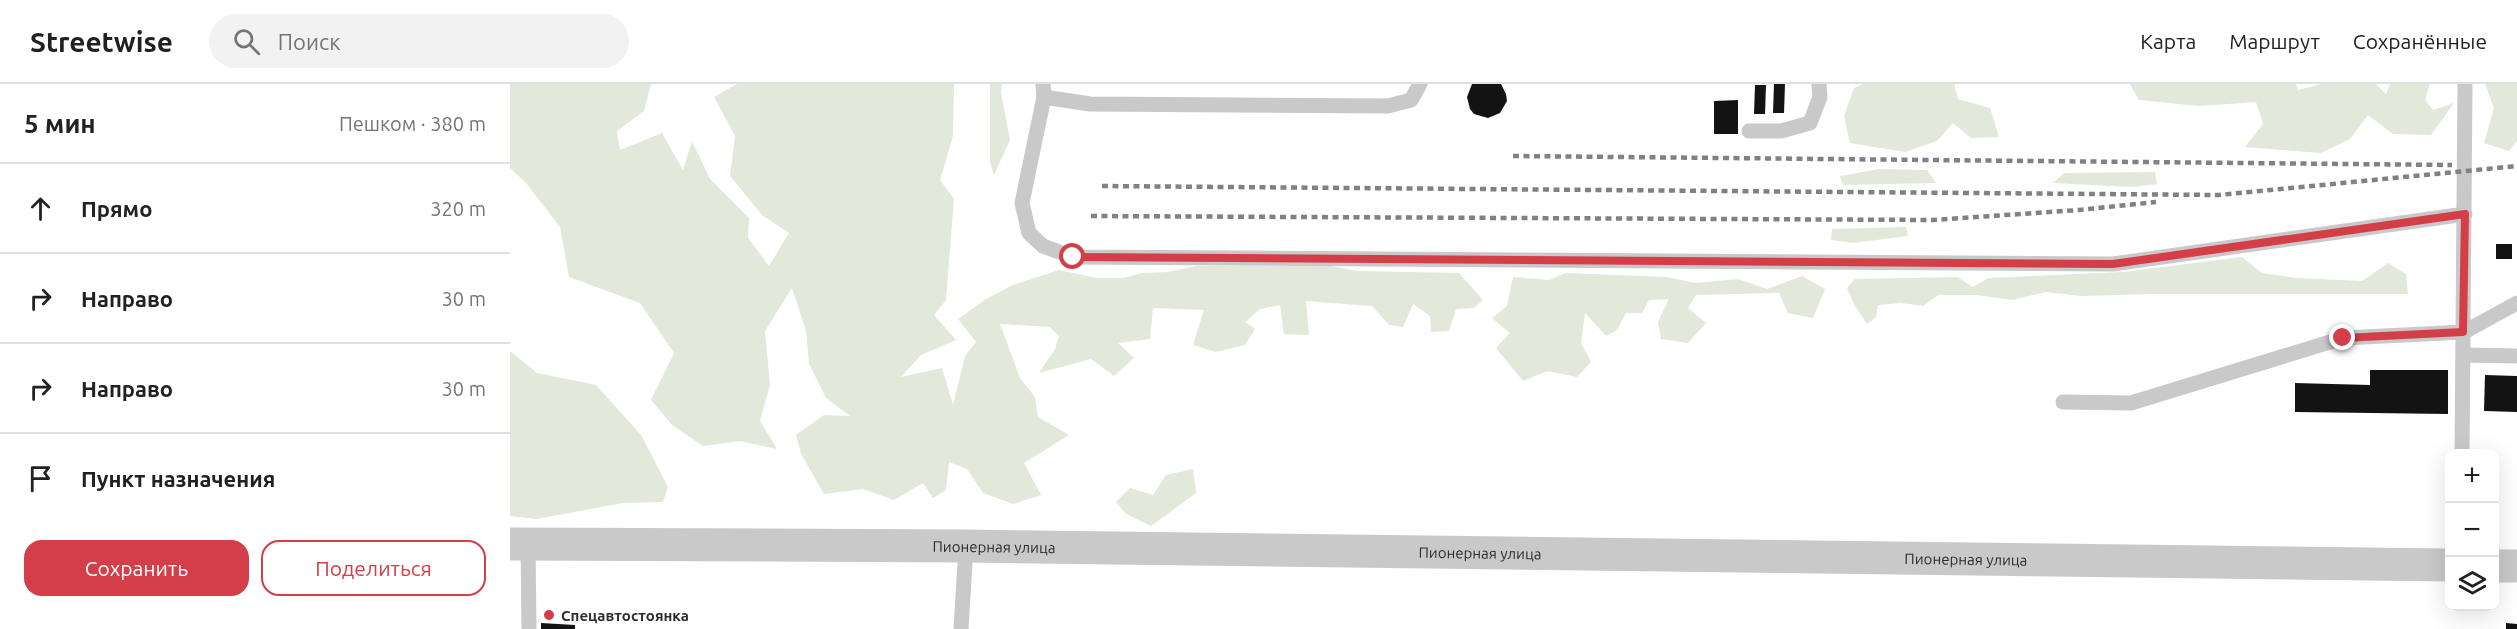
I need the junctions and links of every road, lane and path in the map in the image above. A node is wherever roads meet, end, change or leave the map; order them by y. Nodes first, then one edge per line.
1 (1419, 84) edge
2 (1819, 84) edge
3 (2465, 84) edge
4 (1043, 90) edge
5 (1749, 131) dead end
6 (2465, 214) junction
7 (2517, 303) edge
8 (2463, 332) junction
9 (2464, 355) junction
10 (2517, 356) edge
11 (2063, 402) dead end
12 (2462, 449) edge
13 (519, 544) edge
14 (966, 546) junction
15 (2445, 565) edge
16 (2499, 566) edge
17 (2517, 566) edge
18 (529, 629) edge
19 (961, 629) edge

1 - 4 lane
2 - 5 lane
3 - 6 lane
4 - 6 lane
6 - 8 lane
7 - 8 lane
8 - 9 lane
8 - 11 lane
9 - 10 lane
9 - 12 lane
13 - 14 street, Пионерная улица
13 - 18 lane
14 - 15 street, Пионерная улица
14 - 19 lane
16 - 17 street

